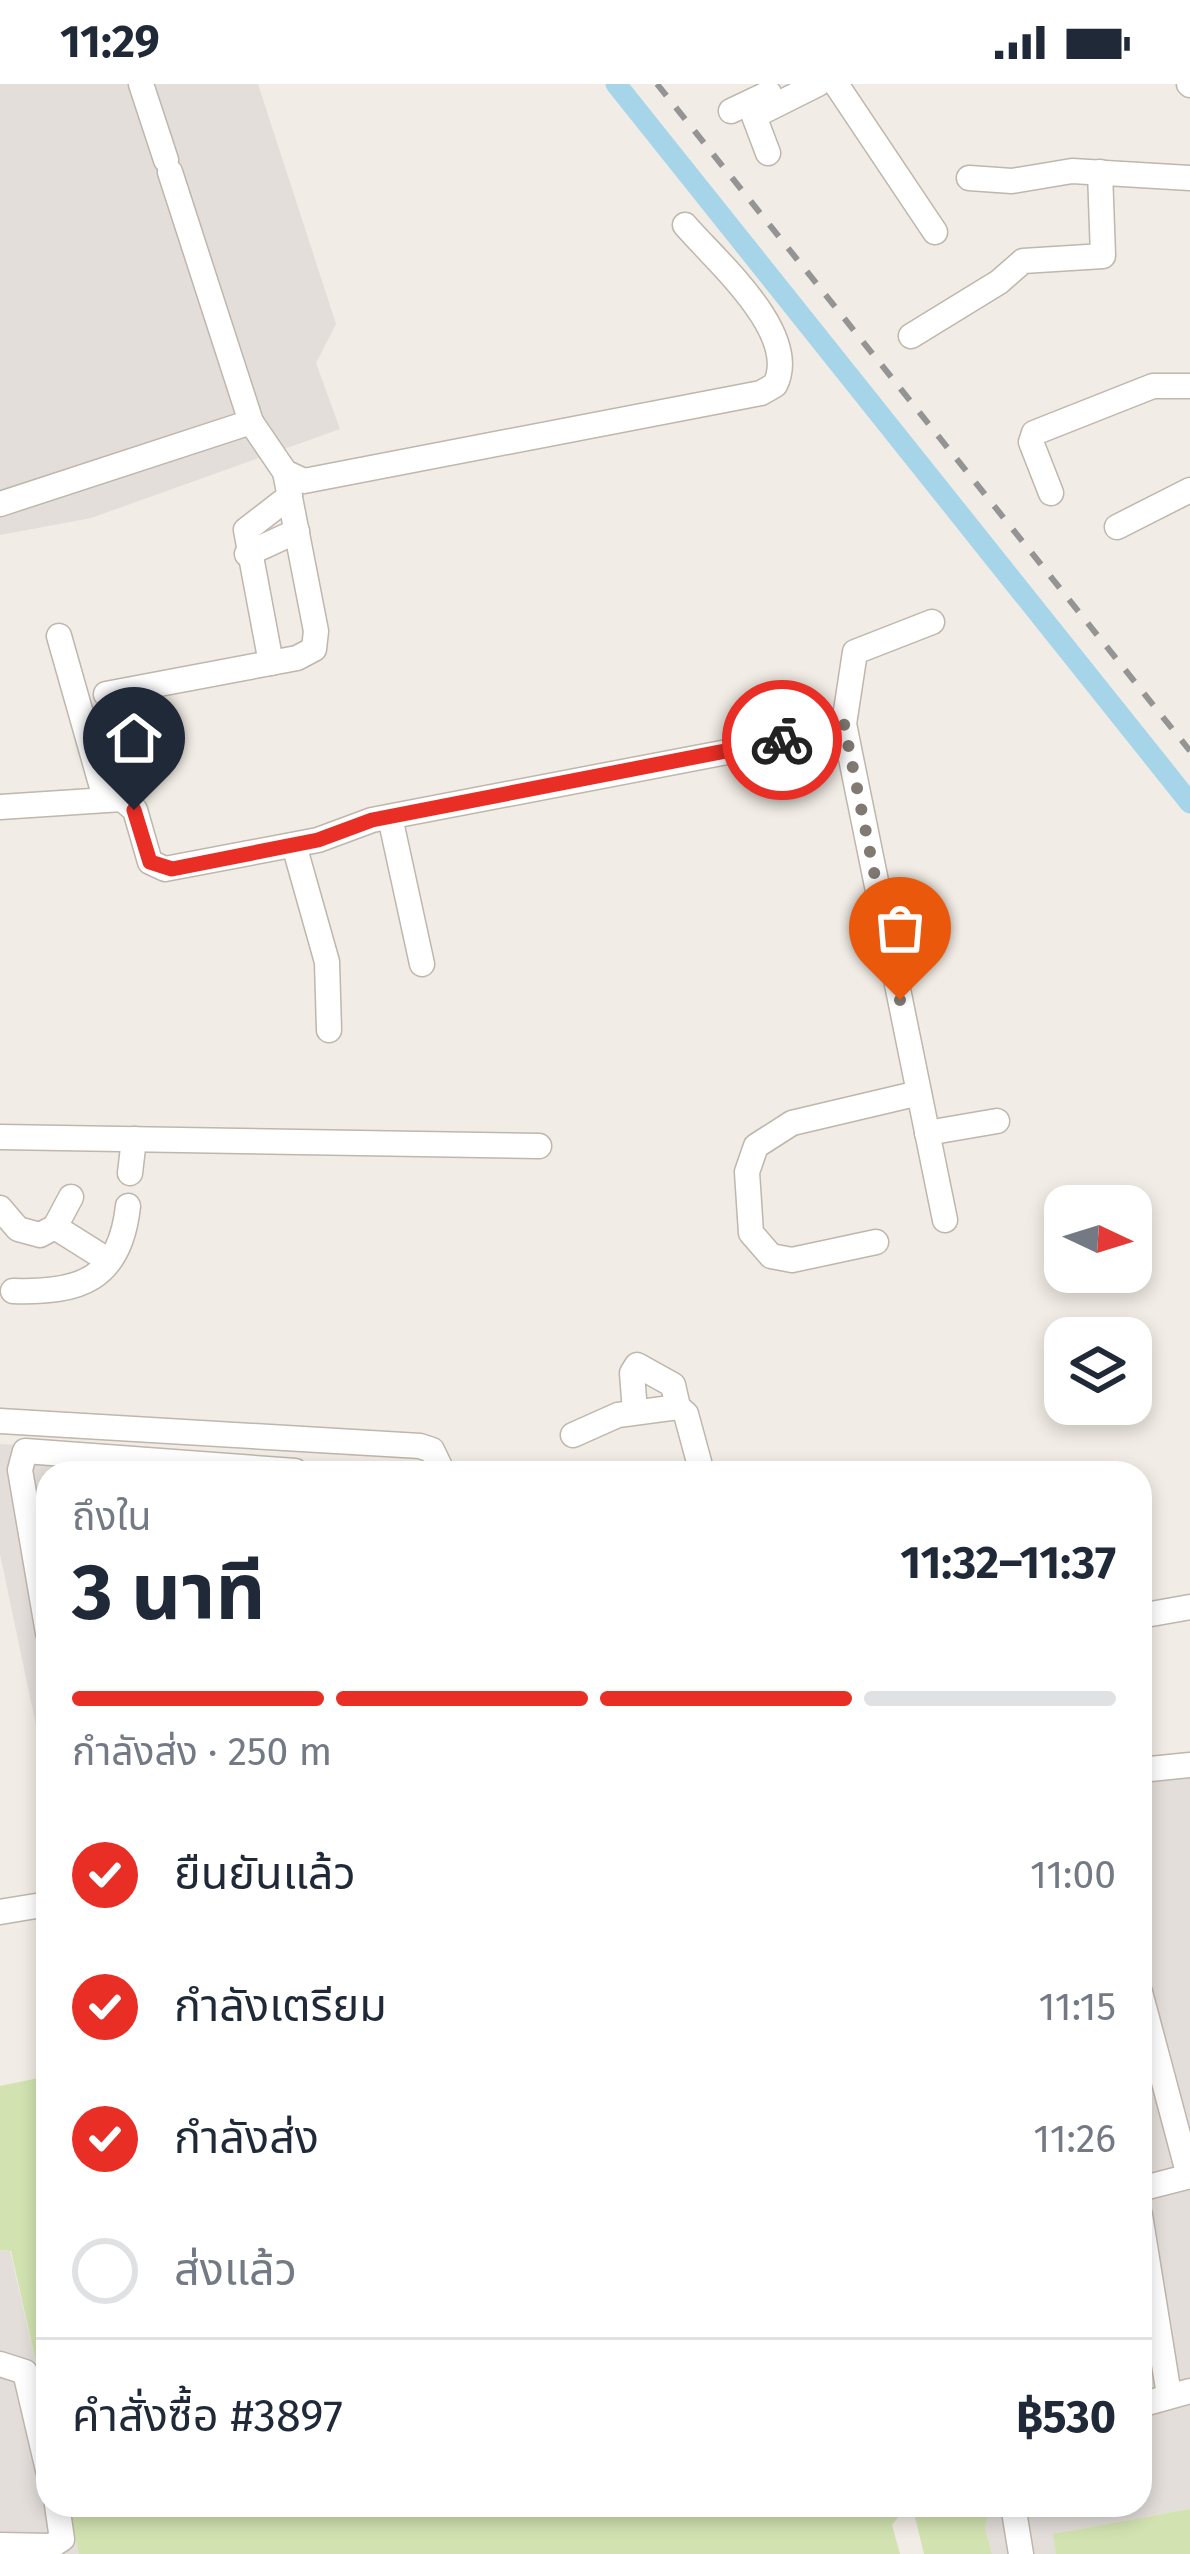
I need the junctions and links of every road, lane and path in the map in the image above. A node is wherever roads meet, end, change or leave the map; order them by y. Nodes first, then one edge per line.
1 (141, 84) edge
2 (788, 84) edge
3 (818, 84) edge
4 (836, 84) edge
5 (731, 111) dead end
6 (768, 153) dead end
7 (1100, 172) junction
8 (969, 178) dead end
9 (1190, 178) edge
10 (686, 225) dead end
11 (935, 232) dead end
12 (911, 336) dead end
13 (1190, 386) edge
14 (251, 422) junction
15 (288, 484) junction
16 (1190, 490) edge
17 (1051, 494) dead end
18 (0, 504) edge
19 (1118, 527) dead end
20 (297, 532) junction
21 (247, 554) junction
22 (932, 622) dead end
23 (58, 636) dead end
24 (272, 663) junction
25 (106, 694) dead end
26 (844, 724) junction
27 (105, 798) junction
28 (0, 807) edge
29 (390, 817) junction
30 (294, 845) junction
31 (422, 964) dead end
32 (329, 1030) dead end
33 (919, 1093) junction
34 (997, 1120) dead end
35 (927, 1133) junction
36 (0, 1137) edge
37 (134, 1139) junction
38 (539, 1146) dead end
39 (130, 1173) dead end
40 (70, 1197) dead end
41 (128, 1206) dead end
42 (0, 1208) edge
43 (944, 1220) dead end
44 (55, 1227) junction
45 (876, 1242) dead end
46 (109, 1261) junction
47 (13, 1291) dead end
48 (678, 1407) junction
49 (635, 1412) junction
50 (0, 1421) edge
51 (573, 1435) dead end
52 (298, 1439) junction
53 (154, 1461) edge
54 (296, 1461) edge
55 (437, 1461) edge
56 (699, 1461) edge
57 (36, 1564) edge
58 (1190, 1607) edge
59 (1152, 1614) edge
60 (1190, 1766) edge
61 (1152, 1769) edge
62 (36, 1906) edge
63 (0, 1912) edge
64 (1152, 2036) edge
65 (1190, 2176) edge
66 (1152, 2186) edge
67 (1152, 2270) edge
68 (0, 2364) edge
69 (1179, 2393) edge
70 (36, 2419) edge
71 (59, 2517) edge
72 (1015, 2517) edge
73 (0, 2545) edge
74 (1021, 2554) edge

1 - 14 street
2 - 5 street
3 - 6 street
4 - 11 street
7 - 8 street
7 - 9 street
7 - 12 street
10 - 15 street
13 - 17 street
14 - 15 street
14 - 18 street
15 - 20 street
15 - 21 street
16 - 19 street
20 - 21 street
20 - 24 street
21 - 24 street
22 - 26 street
23 - 27 street
24 - 25 street
26 - 29 street
26 - 33 street
27 - 28 street
27 - 30 street
29 - 30 street
29 - 31 street
30 - 32 street
33 - 35 street
33 - 45 street
34 - 35 street
35 - 43 street
36 - 37 street
37 - 38 street
37 - 39 street
40 - 44 street
41 - 46 street
42 - 44 street
44 - 46 street
46 - 47 street
48 - 49 street
48 - 49 street
48 - 56 street
49 - 51 street
50 - 52 street
52 - 54 street
52 - 55 street
53 - 57 street
58 - 59 street
60 - 61 street
62 - 63 street
64 - 65 street
65 - 66 street
67 - 69 street
68 - 70 street
71 - 73 street
72 - 74 street

